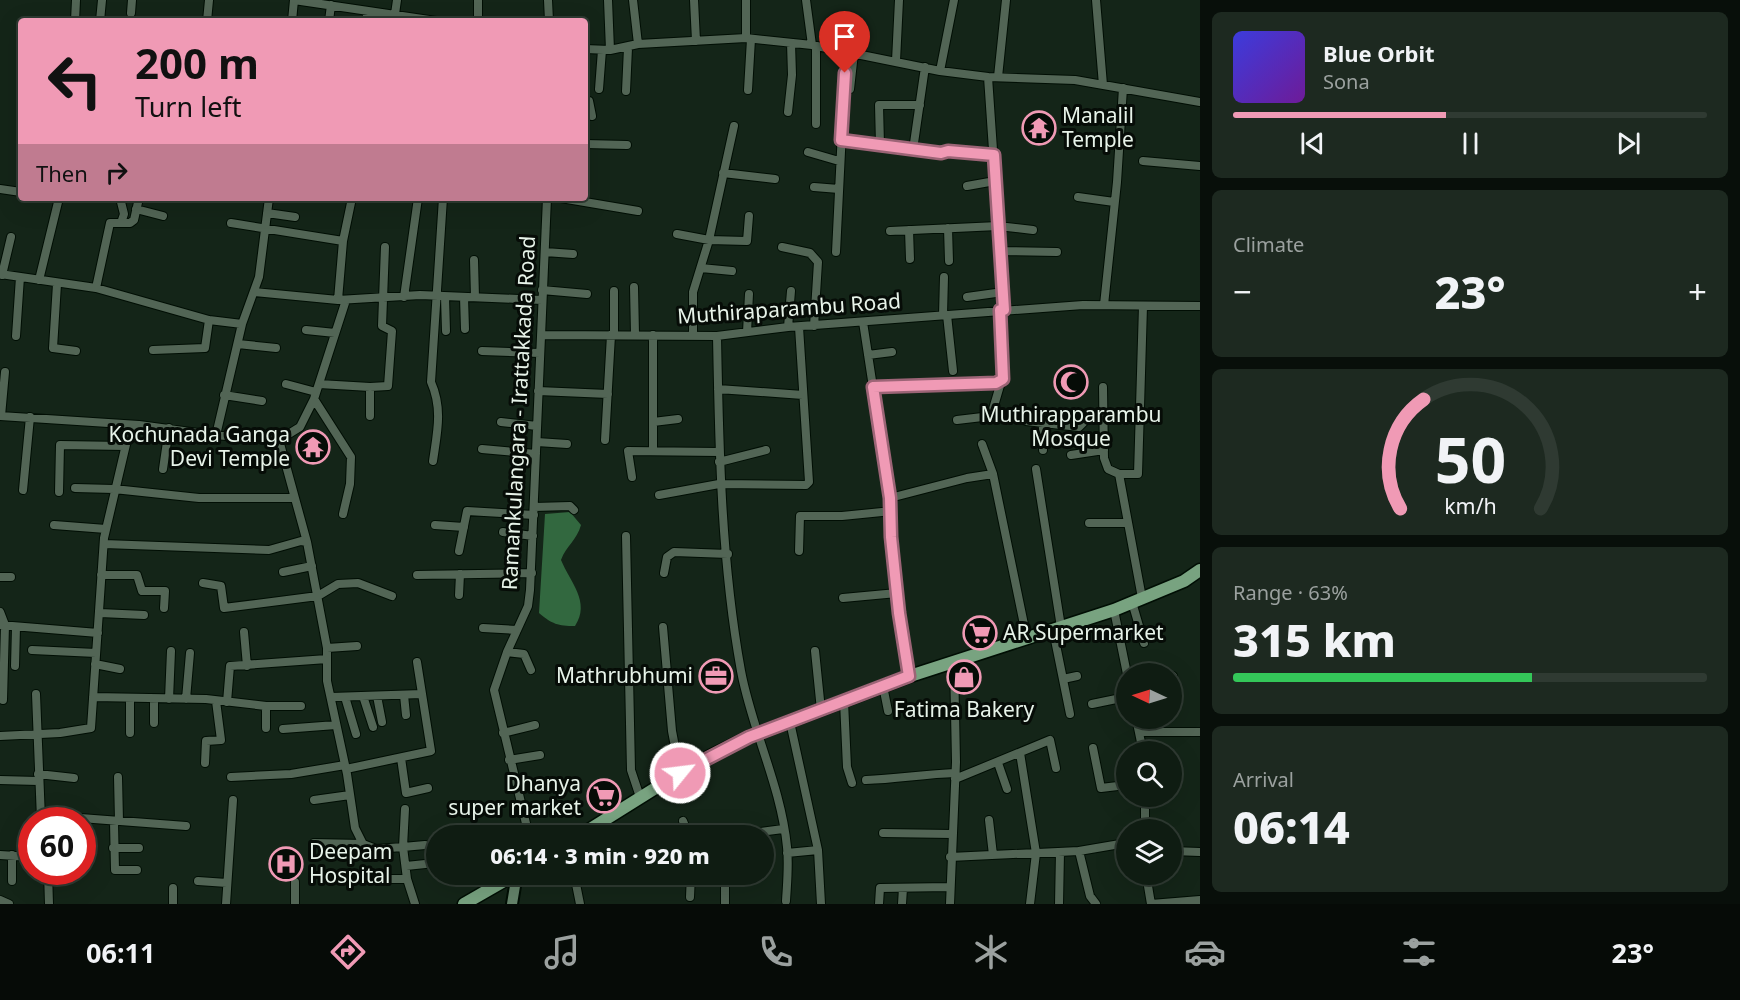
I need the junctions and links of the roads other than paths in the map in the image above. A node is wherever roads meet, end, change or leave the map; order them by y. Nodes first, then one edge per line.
1 (76, 0) edge
2 (102, 0) edge
3 (132, 0) edge
4 (210, 0) edge
5 (294, 0) edge
6 (397, 0) edge
7 (478, 0) edge
8 (548, 0) edge
9 (608, 0) edge
10 (633, 0) edge
11 (694, 0) edge
12 (747, 0) edge
13 (806, 0) edge
14 (899, 0) edge
15 (954, 0) edge
16 (1006, 0) edge
17 (1096, 0) edge
18 (331, 5) junction
19 (367, 11) junction
20 (131, 14) dead end
21 (75, 18) edge
22 (100, 18) edge
23 (207, 18) edge
24 (292, 18) edge
25 (329, 18) edge
26 (367, 18) edge
27 (395, 18) edge
28 (478, 18) edge
29 (549, 18) edge
30 (748, 38) junction
31 (696, 41) junction
32 (791, 43) junction
33 (638, 44) junction
34 (814, 46) junction
35 (628, 48) junction
36 (588, 49) edge
37 (606, 50) junction
38 (850, 52) junction
39 (896, 61) junction
40 (925, 67) junction
41 (940, 71) junction
42 (998, 77) junction
43 (988, 80) junction
44 (1103, 85) junction
45 (1123, 88) junction
46 (599, 89) dead end
47 (850, 89) dead end
48 (748, 90) dead end
49 (626, 91) dead end
50 (588, 101) edge
51 (1200, 102) edge
52 (920, 105) junction
53 (788, 112) dead end
54 (592, 116) dead end
55 (816, 124) dead end
56 (734, 126) dead end
57 (841, 140) junction
58 (588, 144) edge
59 (627, 144) dead end
60 (880, 145) junction
61 (913, 150) junction
62 (808, 152) dead end
63 (994, 155) junction
64 (840, 161) junction
65 (1143, 161) dead end
66 (1200, 166) edge
67 (723, 173) junction
68 (775, 179) dead end
69 (995, 181) junction
70 (967, 186) dead end
71 (814, 187) dead end
72 (0, 189) edge
73 (839, 189) junction
74 (18, 192) edge
75 (1078, 197) dead end
76 (58, 201) edge
77 (121, 201) edge
78 (138, 201) edge
79 (269, 201) edge
80 (351, 201) edge
81 (418, 201) edge
82 (443, 201) edge
83 (547, 201) edge
84 (579, 201) edge
85 (1114, 202) junction
86 (136, 209) junction
87 (638, 211) dead end
88 (267, 213) junction
89 (163, 216) dead end
90 (749, 216) dead end
91 (295, 217) dead end
92 (121, 223) junction
93 (231, 223) dead end
94 (998, 226) junction
95 (948, 228) junction
96 (265, 229) junction
97 (909, 230) junction
98 (1033, 230) dead end
99 (890, 231) dead end
100 (677, 234) dead end
101 (11, 237) dead end
102 (709, 240) junction
103 (343, 241) junction
104 (782, 247) dead end
105 (385, 248) dead end
106 (1000, 251) junction
107 (545, 252) junction
108 (836, 252) dead end
109 (1057, 252) dead end
110 (573, 254) dead end
111 (910, 259) dead end
112 (474, 260) dead end
113 (949, 261) dead end
114 (701, 267) junction
115 (732, 271) dead end
116 (1, 274) edge
117 (20, 277) junction
118 (944, 277) dead end
119 (39, 280) junction
120 (57, 284) junction
121 (634, 287) dead end
122 (96, 288) junction
123 (542, 290) junction
124 (615, 291) dead end
125 (791, 291) dead end
126 (254, 292) junction
127 (1003, 292) junction
128 (588, 294) dead end
129 (749, 294) dead end
130 (436, 296) junction
131 (404, 297) junction
132 (445, 297) junction
133 (464, 297) junction
134 (475, 297) junction
135 (967, 297) dead end
136 (382, 298) junction
137 (342, 300) junction
138 (542, 300) junction
139 (1104, 305) junction
140 (1143, 306) junction
141 (1200, 306) edge
142 (1002, 310) junction
143 (945, 315) junction
144 (209, 320) junction
145 (863, 322) junction
146 (242, 324) junction
147 (814, 326) junction
148 (788, 327) junction
149 (799, 327) junction
150 (465, 329) dead end
151 (306, 330) dead end
152 (446, 331) dead end
153 (747, 332) junction
154 (335, 333) junction
155 (635, 334) junction
156 (541, 335) junction
157 (613, 335) junction
158 (652, 335) junction
159 (16, 336) dead end
160 (693, 336) junction
161 (717, 336) junction
162 (238, 344) junction
163 (276, 348) dead end
164 (153, 350) dead end
165 (76, 351) dead end
166 (482, 351) dead end
167 (892, 352) dead end
168 (540, 353) junction
169 (868, 355) junction
170 (953, 370) dead end
171 (5, 372) dead end
172 (1001, 382) junction
173 (286, 384) dead end
174 (370, 387) junction
175 (873, 387) junction
176 (1103, 387) dead end
177 (718, 389) junction
178 (316, 391) junction
179 (538, 391) junction
180 (608, 394) junction
181 (224, 395) junction
182 (803, 395) junction
183 (262, 400) dead end
184 (1, 416) edge
185 (370, 416) dead end
186 (30, 417) junction
187 (1103, 417) junction
188 (678, 420) dead end
189 (957, 420) dead end
190 (1026, 421) dead end
191 (501, 422) dead end
192 (653, 422) junction
193 (1043, 423) junction
194 (139, 425) junction
195 (537, 426) junction
196 (169, 428) junction
197 (213, 435) junction
198 (279, 440) junction
199 (605, 440) dead end
200 (537, 442) junction
201 (567, 444) dead end
202 (982, 444) dead end
203 (125, 446) junction
204 (482, 449) dead end
205 (766, 450) dead end
206 (1043, 450) dead end
207 (1104, 450) junction
208 (653, 451) junction
209 (719, 452) junction
210 (536, 454) junction
211 (1071, 455) dead end
212 (433, 461) dead end
213 (719, 462) junction
214 (163, 469) dead end
215 (1036, 469) dead end
216 (993, 474) junction
217 (1119, 474) junction
218 (632, 477) dead end
219 (719, 484) junction
220 (75, 488) dead end
221 (114, 489) junction
222 (23, 490) dead end
223 (58, 492) dead end
224 (659, 495) dead end
225 (294, 498) junction
226 (890, 498) junction
227 (574, 510) dead end
228 (534, 511) junction
229 (892, 511) junction
230 (343, 514) dead end
231 (1089, 523) dead end
232 (1128, 523) junction
233 (54, 525) dead end
234 (435, 525) dead end
235 (464, 527) junction
236 (106, 529) junction
237 (503, 532) dead end
238 (533, 536) junction
239 (626, 536) dead end
240 (307, 542) junction
241 (104, 544) junction
242 (459, 551) dead end
243 (799, 551) dead end
244 (728, 554) junction
245 (312, 566) junction
246 (1200, 570) edge
247 (283, 572) dead end
248 (532, 573) junction
249 (664, 573) dead end
250 (417, 574) dead end
251 (460, 574) junction
252 (101, 575) junction
253 (1200, 576) edge
254 (0, 577) edge
255 (11, 577) dead end
256 (1184, 581) junction
257 (203, 584) dead end
258 (897, 593) junction
259 (459, 595) dead end
260 (318, 596) junction
261 (392, 596) dead end
262 (843, 598) dead end
263 (1137, 600) junction
264 (164, 608) dead end
265 (1114, 610) junction
266 (0, 612) edge
267 (100, 613) junction
268 (144, 615) dead end
269 (3, 625) edge
270 (16, 627) junction
271 (663, 627) dead end
272 (483, 628) dead end
273 (1057, 628) junction
274 (517, 630) junction
275 (244, 632) dead end
276 (98, 633) junction
277 (1027, 639) junction
278 (1144, 643) dead end
279 (357, 646) dead end
280 (327, 648) junction
281 (32, 650) dead end
282 (171, 651) dead end
283 (815, 651) dead end
284 (507, 652) junction
285 (96, 653) junction
286 (190, 653) dead end
287 (327, 659) junction
288 (417, 662) dead end
289 (954, 662) junction
290 (1125, 663) edge
291 (95, 664) junction
292 (15, 666) dead end
293 (247, 666) junction
294 (120, 669) dead end
295 (531, 670) dead end
296 (909, 676) junction
297 (1077, 676) dead end
298 (1063, 679) junction
299 (883, 686) junction
300 (36, 694) dead end
301 (404, 694) junction
302 (422, 694) junction
303 (363, 696) junction
304 (377, 696) junction
305 (93, 697) junction
306 (331, 697) junction
307 (345, 697) junction
308 (130, 698) junction
309 (154, 699) junction
310 (169, 699) junction
311 (186, 699) junction
312 (1116, 699) edge
313 (3, 700) dead end
314 (216, 701) junction
315 (844, 701) junction
316 (227, 702) junction
317 (1092, 704) dead end
318 (266, 706) junction
319 (301, 706) dead end
320 (821, 710) junction
321 (888, 711) dead end
322 (1070, 714) dead end
323 (406, 715) dead end
324 (382, 722) dead end
325 (790, 722) junction
326 (154, 723) dead end
327 (336, 725) junction
328 (535, 725) dead end
329 (373, 727) dead end
330 (266, 728) dead end
331 (284, 729) dead end
332 (1138, 729) edge
333 (37, 732) junction
334 (1139, 732) junction
335 (1200, 732) edge
336 (130, 733) dead end
337 (503, 733) junction
338 (356, 734) dead end
339 (758, 734) junction
340 (0, 736) edge
341 (1141, 741) edge
342 (1093, 748) dead end
343 (1020, 753) junction
344 (540, 755) dead end
345 (401, 758) junction
346 (509, 760) junction
347 (205, 763) dead end
348 (998, 763) junction
349 (346, 767) junction
350 (1056, 768) dead end
351 (680, 773) junction
352 (955, 776) junction
353 (38, 777) junction
354 (118, 777) dead end
355 (231, 777) dead end
356 (75, 778) dead end
357 (0, 780) edge
358 (866, 780) dead end
359 (852, 783) dead end
360 (1116, 786) edge
361 (428, 788) dead end
362 (1007, 789) dead end
363 (350, 795) junction
364 (640, 797) junction
365 (233, 800) dead end
366 (314, 800) dead end
367 (40, 807) edge
368 (405, 809) dead end
369 (96, 820) edge
370 (989, 820) dead end
371 (116, 821) junction
372 (683, 821) dead end
373 (526, 825) edge
374 (597, 825) edge
375 (684, 825) edge
376 (186, 826) dead end
377 (783, 829) junction
378 (774, 830) edge
379 (883, 833) dead end
380 (952, 834) junction
381 (314, 843) dead end
382 (363, 844) junction
383 (425, 845) dead end
384 (1116, 845) edge
385 (403, 847) junction
386 (113, 848) junction
387 (139, 848) dead end
388 (818, 850) junction
389 (1079, 851) junction
390 (1182, 851) edge
391 (1060, 852) junction
392 (1200, 852) edge
393 (787, 853) junction
394 (1036, 853) junction
395 (0, 855) edge
396 (12, 855) junction
397 (993, 855) junction
398 (18, 856) edge
399 (950, 857) junction
400 (426, 864) edge
401 (406, 866) junction
402 (137, 870) dead end
403 (384, 879) dead end
404 (407, 879) junction
405 (12, 881) dead end
406 (198, 881) dead end
407 (295, 882) dead end
408 (227, 883) junction
409 (48, 885) edge
410 (498, 885) edge
411 (515, 885) edge
412 (576, 885) edge
413 (691, 885) edge
414 (724, 885) edge
415 (1147, 885) edge
416 (950, 887) junction
417 (173, 888) dead end
418 (903, 888) junction
419 (690, 897) dead end
420 (0, 900) edge
421 (1200, 900) edge
422 (786, 901) dead end
423 (1187, 903) edge
424 (9, 904) edge
425 (49, 904) edge
426 (172, 904) edge
427 (226, 904) edge
428 (295, 904) edge
429 (415, 904) edge
430 (464, 904) edge
431 (512, 904) edge
432 (580, 904) edge
433 (725, 904) edge
434 (821, 904) edge
435 (879, 904) edge
436 (902, 904) edge
437 (950, 904) edge
438 (1030, 904) edge
439 (1059, 904) edge
440 (1096, 904) edge
441 (1150, 904) edge

1 - 21 street
2 - 22 street
3 - 20 street
4 - 23 street
5 - 18 street
5 - 24 street
6 - 27 street
7 - 28 street
8 - 29 street
9 - 37 street
10 - 33 street
11 - 31 street
12 - 30 street
13 - 34 street
14 - 39 street
15 - 41 street
16 - 42 street
17 - 44 street
18 - 19 street
18 - 25 street
19 - 26 street
19 - 27 street
30 - 31 street
30 - 32 street
30 - 48 street
31 - 33 street
32 - 34 street
32 - 53 street
33 - 35 street
34 - 38 street
34 - 55 street
35 - 37 street
35 - 49 street
36 - 37 street
37 - 46 street
38 - 39 street
38 - 47 street
38 - 57 street
39 - 40 street
40 - 41 street
40 - 52 street
41 - 43 street
42 - 43 street
42 - 44 street
43 - 63 street
44 - 45 street
45 - 51 street
45 - 85 street
50 - 54 street
52 - 60 street
52 - 61 street
56 - 67 street
57 - 60 street
57 - 64 street
58 - 59 street
60 - 61 street
61 - 63 street
62 - 64 street
63 - 69 street
64 - 73 street
65 - 66 street
67 - 68 street
67 - 102 street
69 - 70 street
69 - 94 street
71 - 73 street
72 - 74 street
73 - 108 street
75 - 85 street
76 - 119 street
77 - 92 street
78 - 86 street
79 - 88 street
80 - 103 street
81 - 131 street
82 - 130 street
83 - 107 street, Ramankulangara - Irattakkada Road
84 - 87 street
85 - 139 street
86 - 89 street
86 - 92 street
88 - 91 street
88 - 96 street
90 - 102 street
92 - 122 street
93 - 96 street
94 - 95 street
94 - 98 street
94 - 106 street
95 - 97 street
95 - 113 street
96 - 103 street
96 - 126 street
97 - 99 street
97 - 111 street
100 - 102 street
101 - 116 street
102 - 114 street
103 - 137 street
104 - 147 street
105 - 136 street
106 - 109 street
106 - 127 street
107 - 110 street
107 - 123 street, Ramankulangara - Irattakkada Road
112 - 134 street
114 - 115 street
114 - 160 street
116 - 117 street
117 - 119 street
117 - 159 street
118 - 143 street
119 - 120 street
120 - 122 street
120 - 165 street
121 - 155 street
122 - 144 street
123 - 128 street
123 - 138 street, Ramankulangara - Irattakkada Road
124 - 157 street
125 - 148 street
126 - 137 street
126 - 146 street
127 - 135 street
127 - 142 street
129 - 153 street
130 - 131 street
130 - 132 street
130 - 212 street
131 - 136 street
132 - 133 street
132 - 152 street
133 - 134 street
133 - 150 street
134 - 138 street
136 - 137 street
136 - 174 street
137 - 154 street
138 - 156 street, Ramankulangara - Irattakkada Road
139 - 140 street, Muthiraparambu Road
139 - 142 street, Muthiraparambu Road
140 - 141 street, Muthiraparambu Road
140 - 217 street
142 - 143 street, Muthiraparambu Road
142 - 172 street
143 - 145 street, Muthiraparambu Road
143 - 170 street
144 - 146 street
144 - 164 street
145 - 147 street, Muthiraparambu Road
145 - 169 street
146 - 162 street
147 - 149 street, Muthiraparambu Road
148 - 149 street, Muthiraparambu Road
148 - 153 street, Muthiraparambu Road
149 - 182 street
151 - 154 street
153 - 161 street, Muthiraparambu Road
154 - 178 street
155 - 157 street, Muthiraparambu Road
155 - 158 street, Muthiraparambu Road
156 - 157 street, Muthiraparambu Road
156 - 168 street, Ramankulangara - Irattakkada Road
157 - 180 street
158 - 160 street, Muthiraparambu Road
158 - 192 street
160 - 161 street, Muthiraparambu Road
161 - 177 street
162 - 163 street
162 - 181 street
166 - 168 street
167 - 169 street
168 - 179 street, Ramankulangara - Irattakkada Road
169 - 175 street
171 - 184 street
172 - 175 street
172 - 189 street
173 - 178 street
174 - 178 street
174 - 185 street
175 - 226 street
176 - 187 street
177 - 182 street
177 - 209 street
178 - 198 street
178 - 230 street
179 - 180 street
179 - 195 street, Ramankulangara - Irattakkada Road
180 - 199 street
181 - 183 street
181 - 197 street
182 - 219 street
184 - 186 street
186 - 194 street
186 - 222 street
187 - 193 street
187 - 207 street
188 - 192 street
190 - 193 street
191 - 195 street
192 - 208 street
193 - 206 street
194 - 196 street
194 - 203 street
195 - 200 street, Ramankulangara - Irattakkada Road
196 - 197 street
196 - 214 street
197 - 198 street
198 - 225 street
200 - 201 street
200 - 210 street, Ramankulangara - Irattakkada Road
202 - 216 street
203 - 221 street
203 - 223 street
204 - 210 street
205 - 213 street
207 - 211 street
207 - 217 street
208 - 209 street
208 - 218 street
209 - 213 street
210 - 228 street, Ramankulangara - Irattakkada Road
213 - 219 street
215 - 273 street
216 - 226 street
216 - 277 street
217 - 232 street
219 - 224 street
219 - 244 street
220 - 221 street
221 - 225 street
221 - 236 street
225 - 240 street
226 - 229 street
227 - 228 street
228 - 235 street
228 - 238 street, Ramankulangara - Irattakkada Road
229 - 243 street
229 - 258 street
231 - 232 street
232 - 263 street
233 - 236 street
234 - 235 street
235 - 242 street
236 - 241 street
237 - 238 street
238 - 248 street, Ramankulangara - Irattakkada Road
239 - 364 street
240 - 241 street
240 - 245 street
241 - 252 street
244 - 249 street
244 - 339 street
245 - 247 street
245 - 260 street
246 - 256 main road
248 - 251 street
248 - 274 street, Ramankulangara - Irattakkada Road
250 - 251 street
251 - 259 street
252 - 264 street
252 - 267 street
253 - 256 main road
254 - 255 street
256 - 263 main road
257 - 260 street
258 - 262 street
258 - 296 street
260 - 261 street
260 - 280 street
263 - 265 main road
263 - 278 street
265 - 273 main road
265 - 290 street
266 - 269 street
267 - 268 street
267 - 276 street
269 - 270 street
269 - 313 street
270 - 276 street
270 - 292 street
271 - 351 street
272 - 274 street
273 - 277 main road
273 - 298 street
274 - 284 street, Ramankulangara - Irattakkada Road
275 - 293 street
276 - 285 street
277 - 289 main road
279 - 280 street
280 - 287 street
281 - 285 street
282 - 310 street
283 - 320 street
284 - 295 street
284 - 337 street, Ramankulangara - Irattakkada Road
285 - 291 street
286 - 311 street
287 - 293 street
287 - 306 street
288 - 302 street
289 - 296 main road
289 - 352 street
291 - 294 street
291 - 305 street
293 - 316 street
296 - 299 main road
297 - 298 street
298 - 322 street
299 - 315 main road
299 - 321 street
300 - 333 street
301 - 302 street
301 - 304 street
301 - 323 street
302 - 345 street
303 - 304 street
303 - 307 street
303 - 329 street
304 - 324 street
305 - 308 street
305 - 333 street
306 - 307 street
306 - 327 street
307 - 338 street
308 - 309 street
308 - 336 street
309 - 310 street
309 - 326 street
310 - 311 street
311 - 314 street
312 - 317 street
314 - 316 street
314 - 347 street
315 - 320 main road
315 - 359 street
316 - 318 street
318 - 319 street
318 - 330 street
320 - 325 main road
325 - 339 main road
325 - 388 street
327 - 331 street
327 - 349 street
328 - 337 street
332 - 334 street
333 - 340 street
333 - 353 street
334 - 335 street
334 - 341 street
337 - 346 street, Ramankulangara - Irattakkada Road
339 - 351 main road
339 - 377 street
342 - 360 street
343 - 348 street
343 - 350 street
343 - 394 street
344 - 346 street
345 - 349 street
345 - 361 street
346 - 373 street, Ramankulangara - Irattakkada Road
348 - 352 street
348 - 362 street
349 - 355 street
349 - 363 street
351 - 364 main road
352 - 358 street
352 - 380 street
353 - 356 street
353 - 357 street
353 - 367 street
354 - 371 street
363 - 366 street
363 - 382 street
364 - 374 main road
365 - 408 street
368 - 385 street
369 - 371 street
370 - 397 street
371 - 376 street
371 - 386 street
372 - 375 street
377 - 378 street
377 - 393 street
379 - 380 street
380 - 399 street
381 - 382 street
382 - 385 street
383 - 385 street
384 - 389 street
385 - 401 street
386 - 387 street
386 - 402 street
388 - 393 street
388 - 434 street
389 - 391 street
389 - 440 street
390 - 392 street
391 - 394 street
391 - 439 street
393 - 422 street
394 - 397 street
394 - 438 street
395 - 396 street
396 - 398 street
396 - 405 street
397 - 399 street
399 - 416 street
400 - 401 street
401 - 404 street
403 - 404 street
404 - 429 street
406 - 408 street
407 - 428 street
408 - 427 street
409 - 425 street
410 - 430 main road
411 - 431 main road
412 - 432 street
413 - 419 street
414 - 433 street
415 - 441 street
416 - 418 street
416 - 437 street
417 - 426 street
418 - 435 street
418 - 436 street
420 - 424 street
421 - 423 street
423 - 441 street

